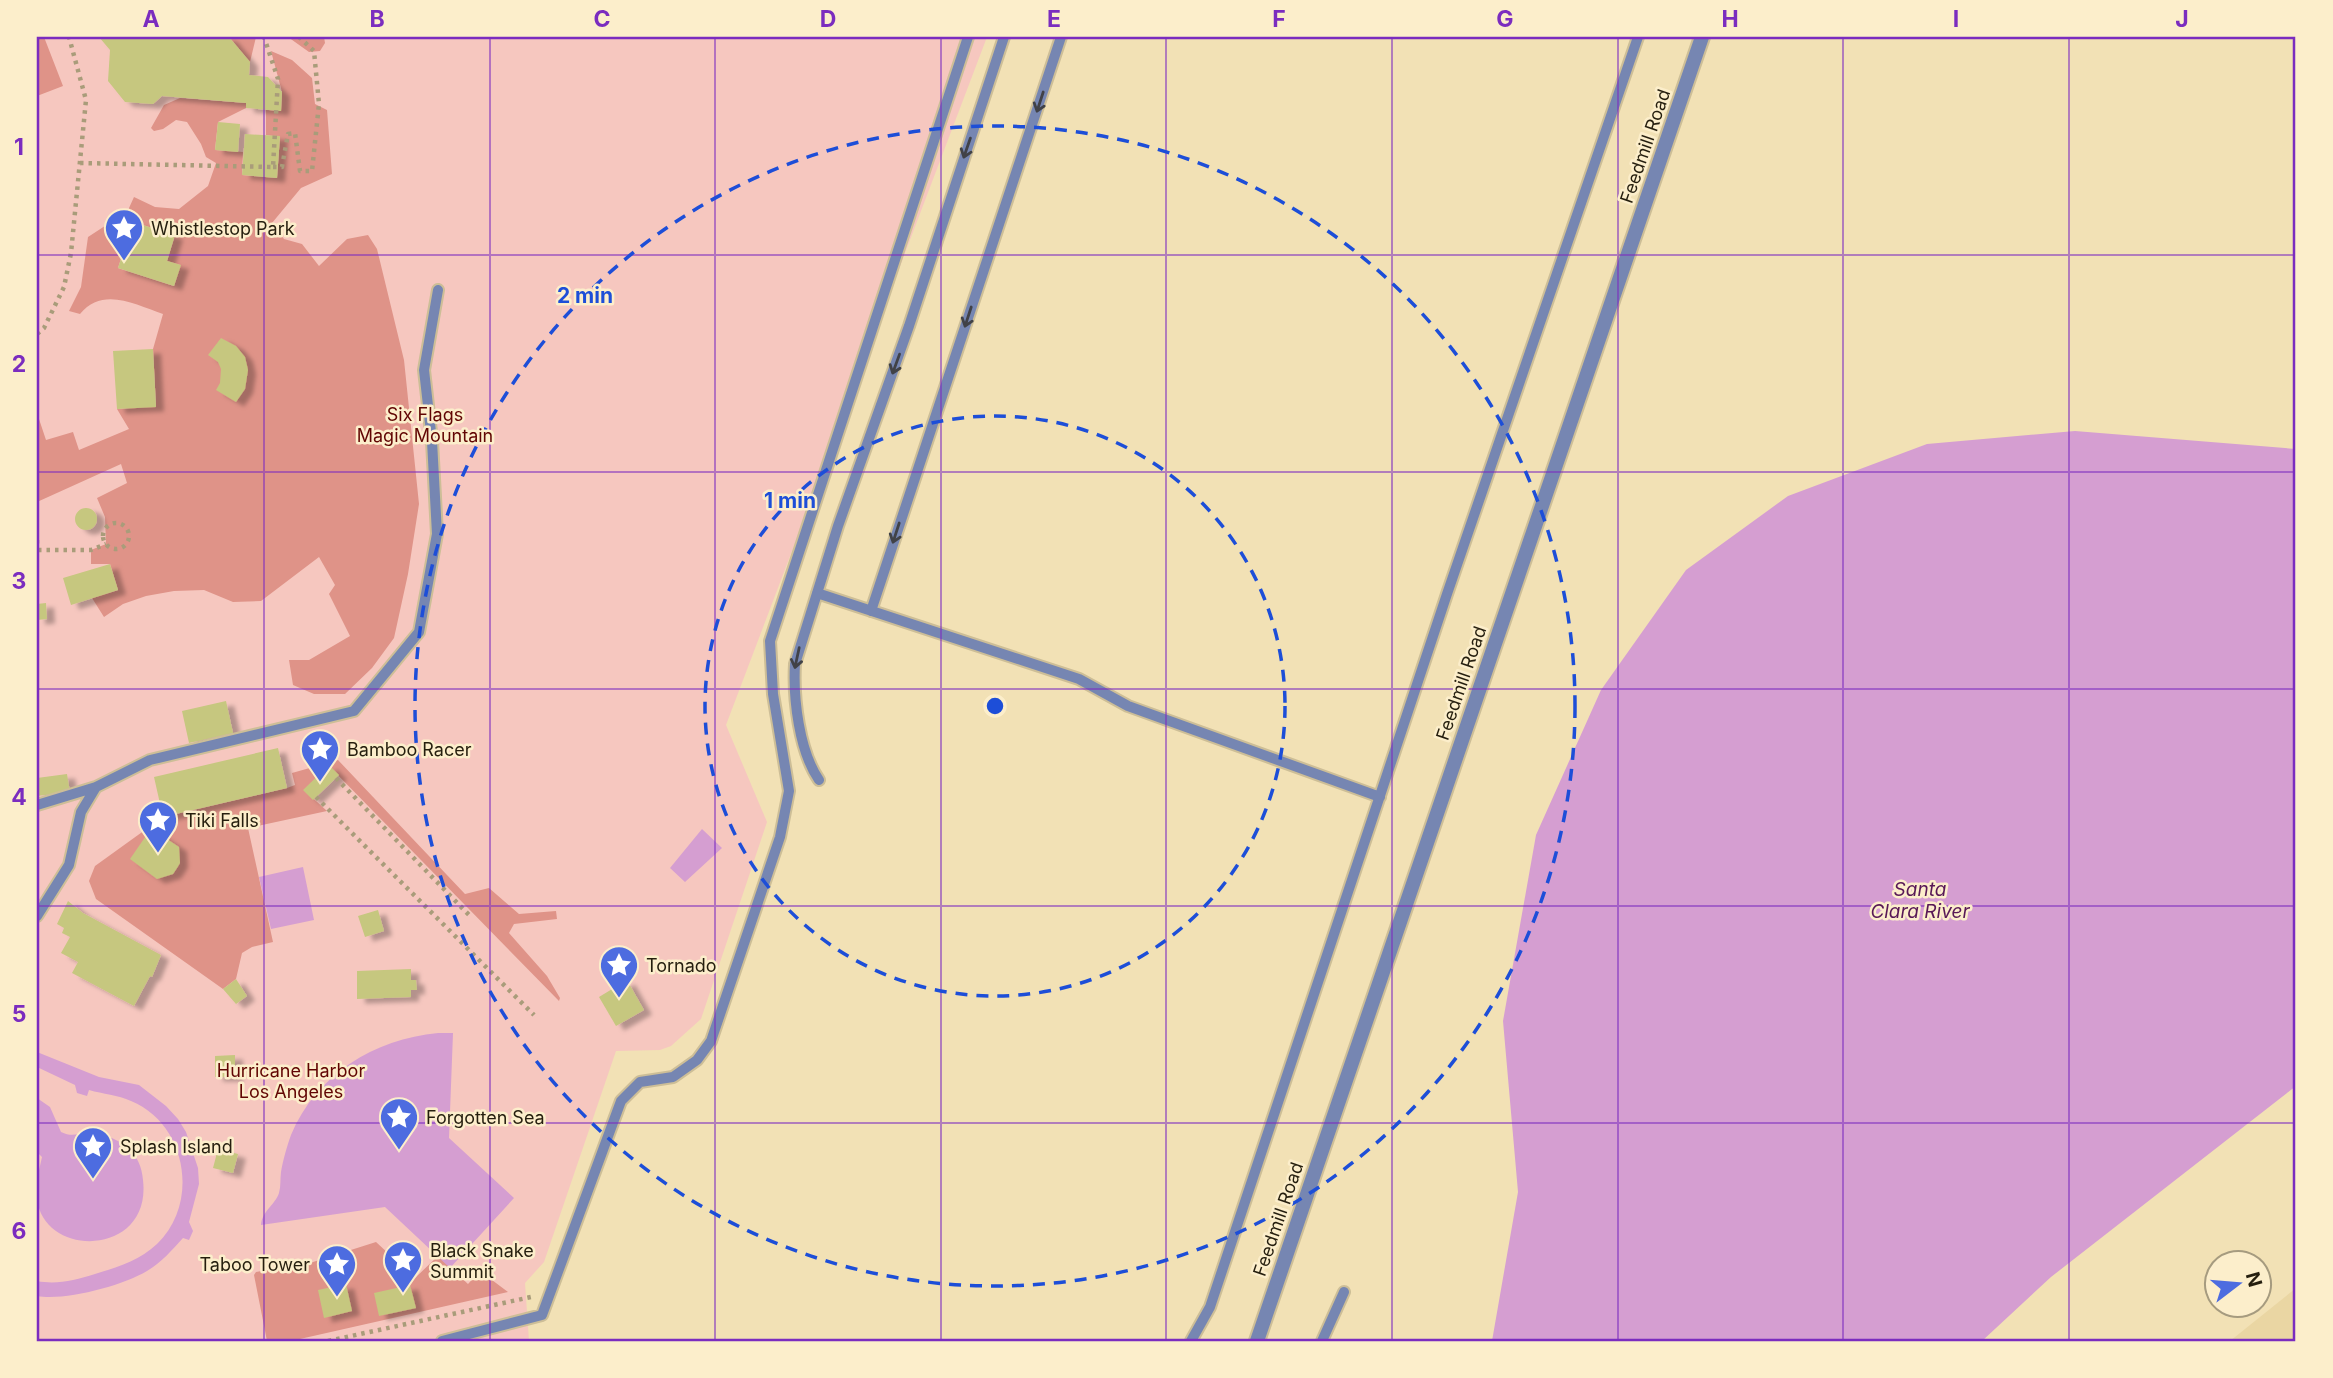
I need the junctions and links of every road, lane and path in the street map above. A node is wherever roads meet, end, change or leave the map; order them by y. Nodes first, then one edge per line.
1 (69, 37) edge
2 (264, 37) edge
3 (299, 37) edge
4 (968, 37) edge
5 (1004, 37) edge
6 (1061, 37) edge
7 (1638, 37) edge
8 (1702, 37) edge
9 (80, 163) junction
10 (273, 167) junction
11 (438, 290) dead end
12 (37, 334) edge
13 (37, 540) edge
14 (106, 544) junction
15 (38, 553) edge
16 (817, 593) junction
17 (870, 611) junction
18 (336, 778) dead end
19 (819, 780) dead end
20 (96, 787) junction
21 (316, 797) dead end
22 (1380, 797) junction
23 (37, 805) edge
24 (470, 915) dead end
25 (37, 916) edge
26 (534, 1015) dead end
27 (1344, 1292) dead end
28 (551, 1293) junction
29 (328, 1341) edge
30 (442, 1341) edge
31 (1191, 1341) edge
32 (1257, 1341) edge
33 (1322, 1341) edge

1 - 9 path
2 - 10 path
3 - 10 path
4 - 28 lane
5 -> 16 lane
6 -> 17 lane
7 - 22 lane
8 - 32 street, Feedmill Road
9 - 10 path
9 - 12 path
11 - 20 lane
13 - 15 path
14 - 14 path
14 - 15 path
16 - 17 lane
16 -> 19 lane
17 - 22 lane
18 - 24 path
20 - 23 lane
20 - 25 lane
21 - 26 path
22 - 31 lane
27 - 33 lane
28 - 29 path
28 - 30 lane

